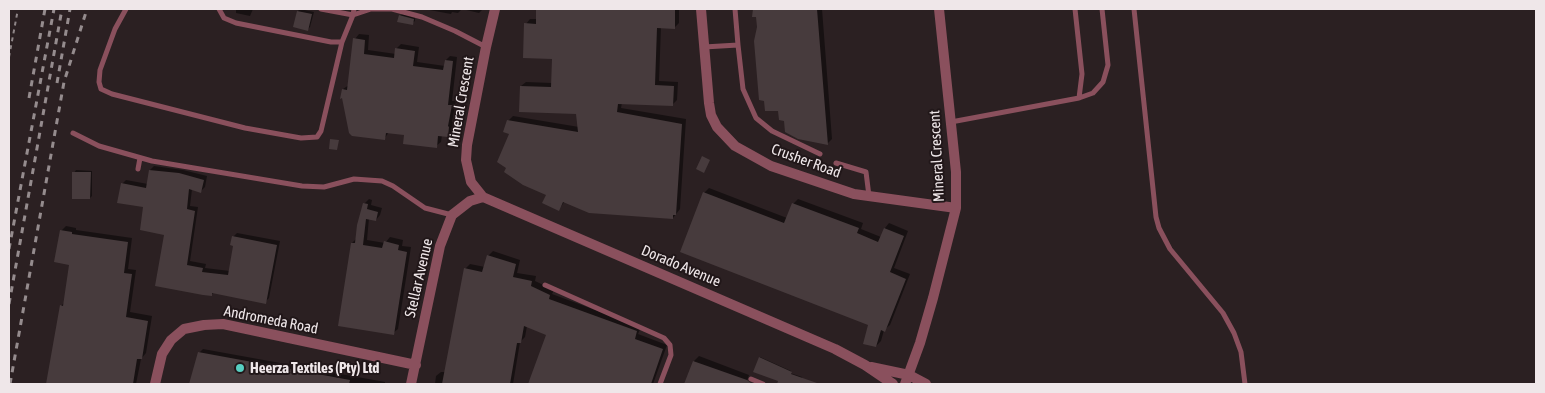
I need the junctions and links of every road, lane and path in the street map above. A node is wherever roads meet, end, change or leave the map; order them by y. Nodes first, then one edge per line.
1 (18, 9) edge
2 (126, 9) edge
3 (219, 9) edge
4 (321, 9) edge
5 (354, 9) edge
6 (496, 9) edge
7 (700, 9) edge
8 (735, 9) edge
9 (939, 9) edge
10 (1075, 9) edge
11 (1102, 9) edge
12 (1134, 9) edge
13 (353, 15) junction
14 (342, 42) junction
15 (738, 44) junction
16 (486, 47) junction
17 (704, 47) junction
18 (9, 57) edge
19 (1079, 98) junction
20 (951, 122) junction
21 (73, 133) dead end
22 (820, 154) dead end
23 (140, 158) junction
24 (836, 163) dead end
25 (138, 169) dead end
26 (869, 196) junction
27 (483, 197) junction
28 (956, 208) junction
29 (452, 215) junction
30 (546, 286) dead end
31 (416, 365) junction
32 (865, 366) junction
33 (751, 379) dead end
34 (907, 380) edge
35 (155, 384) edge
36 (411, 384) edge
37 (660, 384) edge
38 (763, 384) edge
39 (893, 384) edge
40 (926, 384) edge
41 (1245, 384) edge

1 - 18 path
2 - 14 lane
3 - 14 lane
4 - 13 lane
5 - 13 lane
6 - 16 street, Mineral Crescent
7 - 17 street, Crusher Road
8 - 15 lane
9 - 20 street, Mineral Crescent
10 - 19 lane
11 - 19 lane
12 - 41 lane
13 - 14 lane
13 - 16 lane
15 - 17 lane
15 - 22 lane
16 - 27 street, Mineral Crescent
17 - 26 street, Crusher Road
19 - 20 lane
20 - 28 street, Mineral Crescent
21 - 23 lane
23 - 25 lane
23 - 29 lane
24 - 26 lane
26 - 28 street, Crusher Road
27 - 29 street
27 - 32 street, Dorado Avenue
28 - 34 street, Mineral Crescent
29 - 31 street, Stellar Avenue
30 - 37 lane
31 - 35 street, Andromeda Road
31 - 36 street, Stellar Avenue
32 - 34 street, Dorado Avenue
32 - 39 street, Dorado Avenue
33 - 38 lane
34 - 40 street, Dorado Avenue

